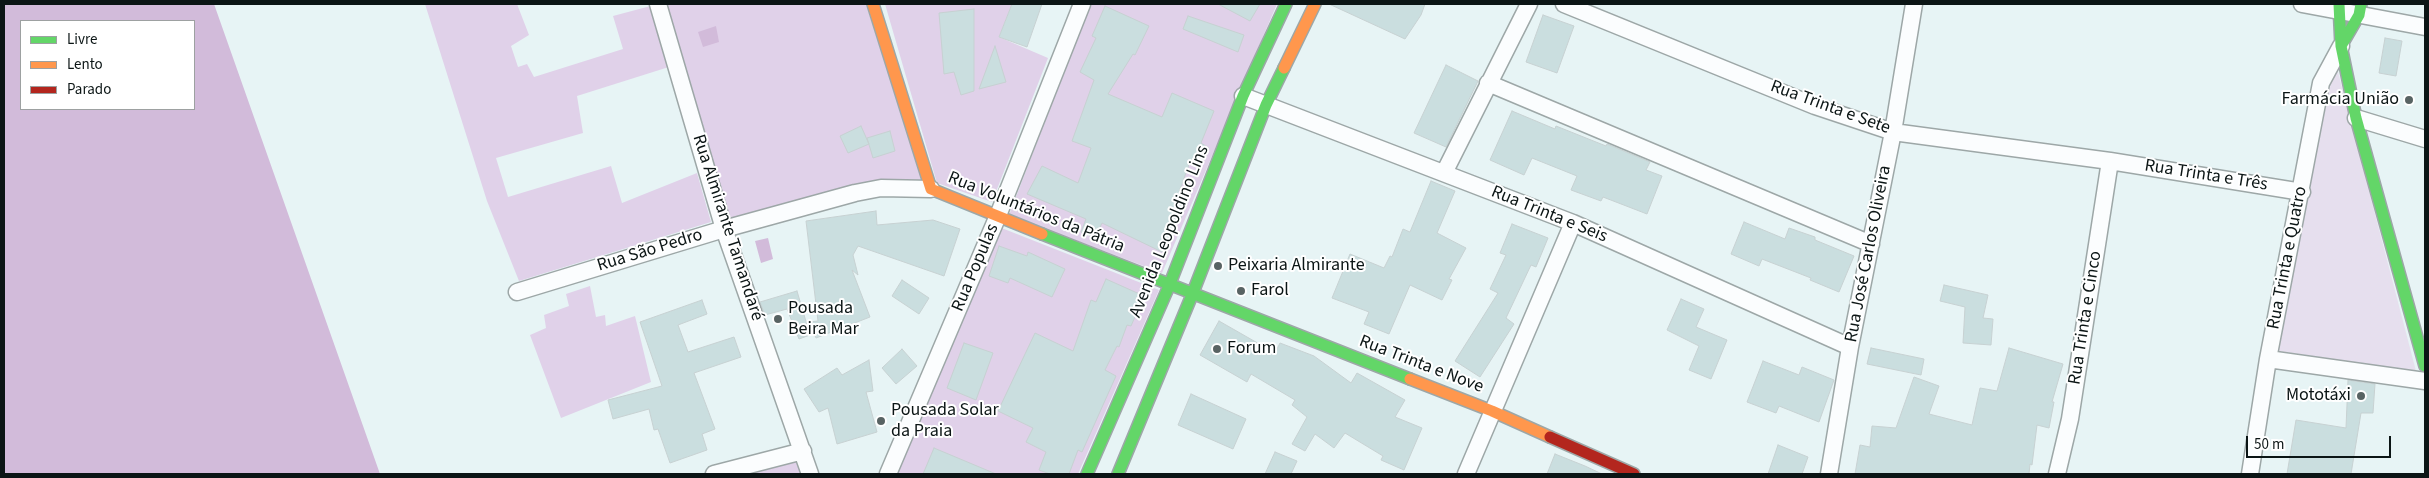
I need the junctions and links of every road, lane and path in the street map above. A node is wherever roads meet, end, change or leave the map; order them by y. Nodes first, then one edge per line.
1 (658, 4) edge
2 (873, 4) edge
3 (1082, 4) edge
4 (1286, 4) edge
5 (1315, 4) edge
6 (1529, 4) edge
7 (1564, 4) edge
8 (1914, 4) edge
9 (2302, 4) edge
10 (2338, 7) edge
11 (2360, 9) edge
12 (2425, 27) edge
13 (2341, 46) junction
14 (1488, 83) junction
15 (1243, 96) junction
16 (1266, 105) junction
17 (2356, 118) junction
18 (1893, 132) junction
19 (2425, 139) edge
20 (2110, 160) junction
21 (1444, 173) junction
22 (932, 190) junction
23 (2302, 192) junction
24 (997, 218) junction
25 (1573, 223) junction
26 (724, 229) junction
27 (1871, 244) junction
28 (1169, 286) junction
29 (517, 292) dead end
30 (1192, 295) junction
31 (1850, 347) junction
32 (2268, 359) junction
33 (2425, 366) edge
34 (2425, 381) edge
35 (1492, 411) junction
36 (803, 451) junction
37 (714, 474) edge
38 (810, 474) edge
39 (888, 474) edge
40 (1087, 474) edge
41 (1118, 474) edge
42 (1466, 474) edge
43 (1634, 474) edge
44 (1829, 474) edge
45 (2057, 474) edge
46 (2250, 474) edge

1 - 26 street, Rua Almirante Tamandaré
2 - 22 main road, Rua Voluntários da Pátria
3 - 24 street, Rua Populas
4 - 15 main road, Avenida Leopoldino Lins
5 - 16 main road
6 - 14 street
7 - 18 street, Rua Trinta e Sete
8 - 18 street, Rua José Carlos Oliveira
9 - 10 street
10 - 11 street
10 - 13 main road
11 - 12 street
11 - 13 main road
13 - 17 main road
13 - 23 street, Rua Trinta e Quatro
14 - 21 street
14 - 27 street
15 - 16 street, Rua Trinta e Seis
15 - 28 main road, Avenida Leopoldino Lins
16 - 21 street, Rua Trinta e Seis
16 - 30 main road
17 - 19 street
17 - 33 main road
18 - 20 street, Rua Trinta e Sete
18 - 27 street, Rua José Carlos Oliveira
20 - 23 street, Rua Trinta e Três
20 - 45 street, Rua Trinta e Cinco
21 - 25 street, Rua Trinta e Seis
22 - 24 main road, Rua Voluntários da Pátria
22 - 26 street, Rua São Pedro
23 - 32 street, Rua Trinta e Quatro
24 - 28 main road, Rua Voluntários da Pátria
24 - 39 street, Rua Populas
25 - 31 street, Rua Trinta e Seis
25 - 35 street
26 - 29 street, Rua São Pedro
26 - 36 street, Rua Almirante Tamandaré
27 - 31 street, Rua José Carlos Oliveira
28 - 30 main road, Rua Voluntários da Pátria
28 - 40 main road, Avenida Leopoldino Lins
30 - 35 main road, Rua Trinta e Nove
30 - 41 main road
31 - 44 street, Rua José Carlos Oliveira
32 - 34 street
32 - 46 street, Rua Trinta e Quatro
35 - 42 street
35 - 43 main road, Rua Trinta e Nove
36 - 37 street
36 - 38 street, Rua Almirante Tamandaré

